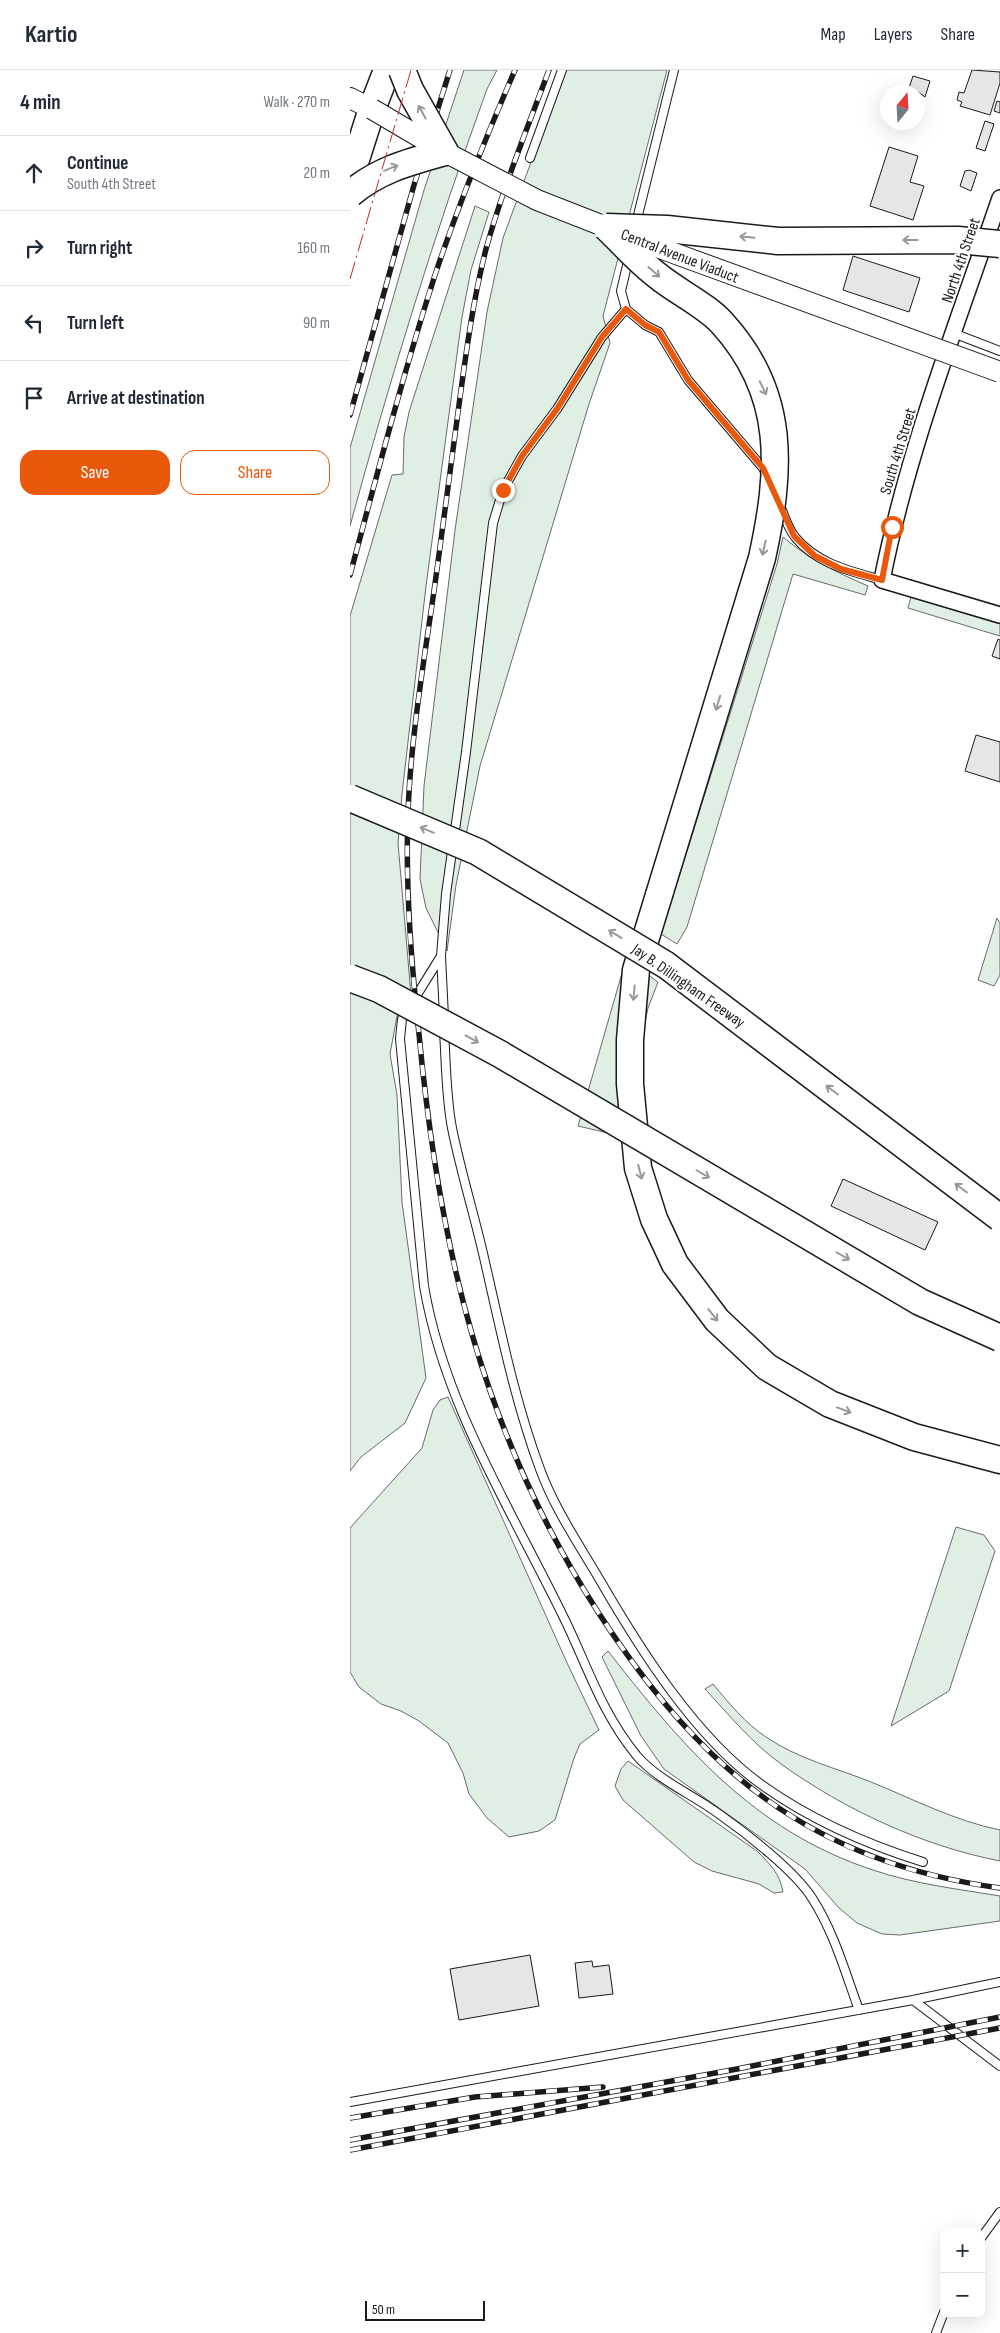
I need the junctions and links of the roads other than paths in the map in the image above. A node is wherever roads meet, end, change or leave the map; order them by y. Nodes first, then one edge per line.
1 (387, 70) edge
2 (402, 70) edge
3 (562, 70) edge
4 (674, 70) edge
5 (361, 103) edge
6 (444, 152) junction
7 (530, 158) dead end
8 (350, 178) edge
9 (350, 194) edge
10 (1000, 198) edge
11 (606, 227) junction
12 (1000, 244) edge
13 (626, 309) junction
14 (953, 333) junction
15 (1000, 351) edge
16 (1000, 372) edge
17 (882, 580) junction
18 (1000, 615) edge
19 (350, 798) edge
20 (441, 956) junction
21 (350, 978) edge
22 (1000, 1218) edge
23 (1000, 1338) edge
24 (1000, 1460) edge
25 (923, 1862) dead end
26 (1000, 1982) edge
27 (913, 2000) junction
28 (859, 2010) junction
29 (1000, 2066) edge
30 (350, 2102) edge
31 (1000, 2212) edge
32 (985, 2233) edge
33 (942, 2318) edge
34 (936, 2333) edge

1 - 5 highway
6 -> 2 highway, bridge
3 - 7 lane
4 - 13 lane
5 - 6 main road, Central Avenue Viaduct, bridge
5 - 8 highway
9 -> 6 highway, bridge
6 - 11 main road, Central Avenue Viaduct, bridge
10 - 14 street, North 4th Street
12 -> 11 highway, bridge
11 - 16 main road, Central Avenue Viaduct, bridge
11 -> 24 highway, bridge
13 - 17 lane
13 - 20 lane
14 - 15 lane
14 - 17 street, South 4th Street
17 - 18 street
22 -> 19 highway, Jay B. Dillingham Freeway, bridge
20 - 25 lane
20 - 28 lane
21 -> 23 highway, bridge
26 - 27 lane
27 - 28 lane
27 - 29 lane
28 - 30 lane
31 - 32 lane
33 - 34 lane

